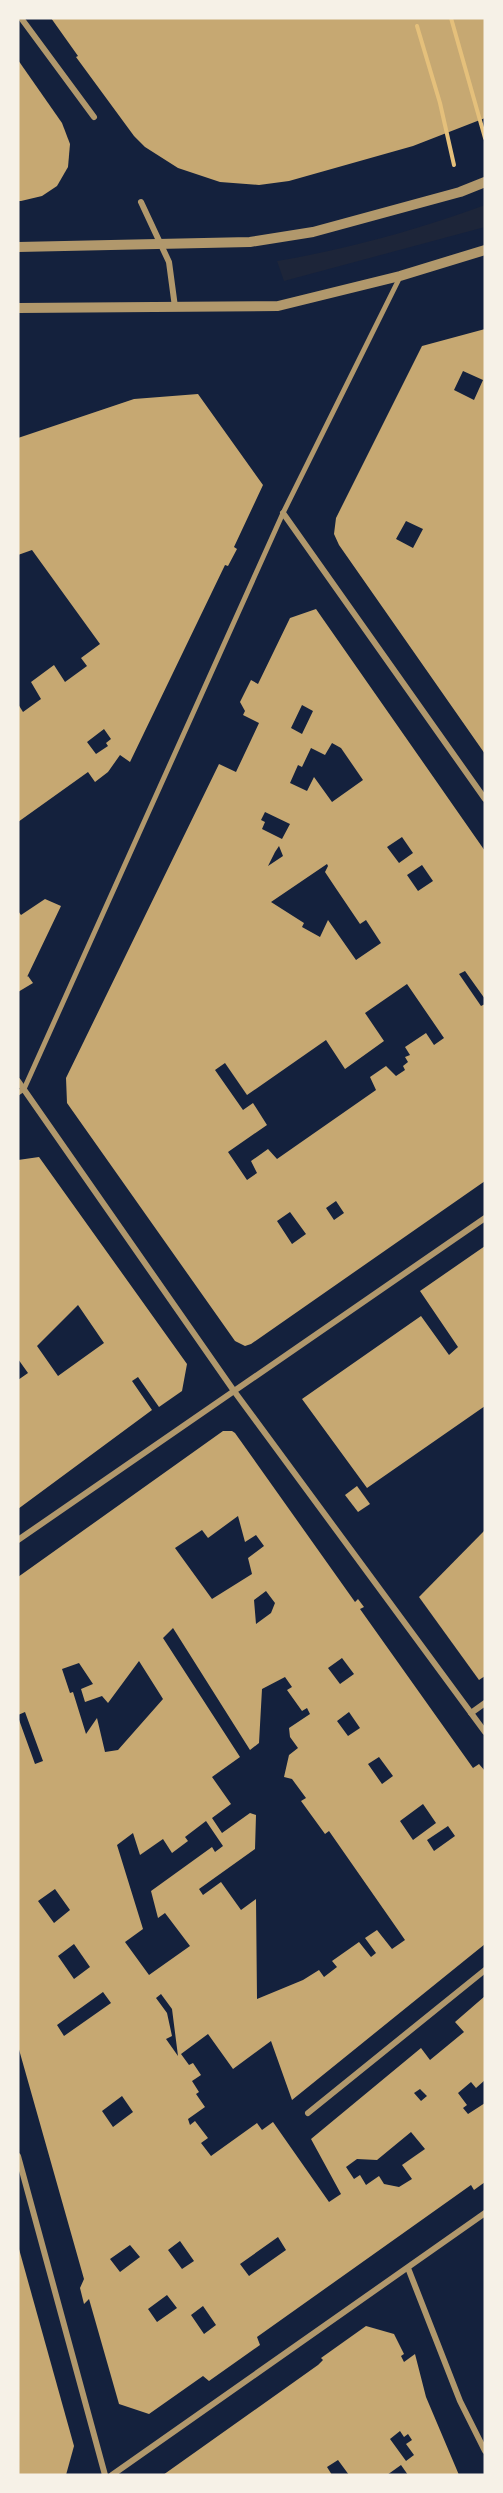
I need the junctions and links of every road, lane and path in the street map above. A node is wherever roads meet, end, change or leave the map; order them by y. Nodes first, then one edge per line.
1 (21, 18) edge
2 (451, 18) edge
3 (417, 26) dead end
4 (93, 117) dead end
5 (485, 138) edge
6 (485, 182) edge
7 (460, 192) junction
8 (141, 202) dead end
9 (163, 245) junction
10 (18, 247) edge
11 (485, 250) edge
12 (400, 276) junction
13 (18, 308) edge
14 (175, 308) junction
15 (283, 513) junction
16 (485, 799) edge
17 (18, 1081) edge
18 (21, 1091) edge
19 (485, 1218) edge
20 (234, 1391) junction
21 (18, 1540) edge
22 (485, 1703) edge
23 (471, 1713) junction
24 (485, 1732) edge
25 (485, 1970) edge
26 (308, 2113) dead end
27 (18, 2156) edge
28 (485, 2213) edge
29 (408, 2268) junction
30 (485, 2451) edge
31 (105, 2475) edge
32 (112, 2475) edge

1 - 4 street
2 - 5 path
3 - 7 path
6 - 7 street
7 - 9 street
8 - 9 street
9 - 10 street
9 - 14 street
11 - 12 street
12 - 14 street
12 - 15 street
13 - 14 street
15 - 16 street
15 - 18 street
17 - 18 street
18 - 20 street
19 - 20 street
20 - 21 street
20 - 23 street
22 - 23 street
23 - 24 street
25 - 26 street
27 - 31 street
28 - 29 street
29 - 30 street
29 - 32 street

